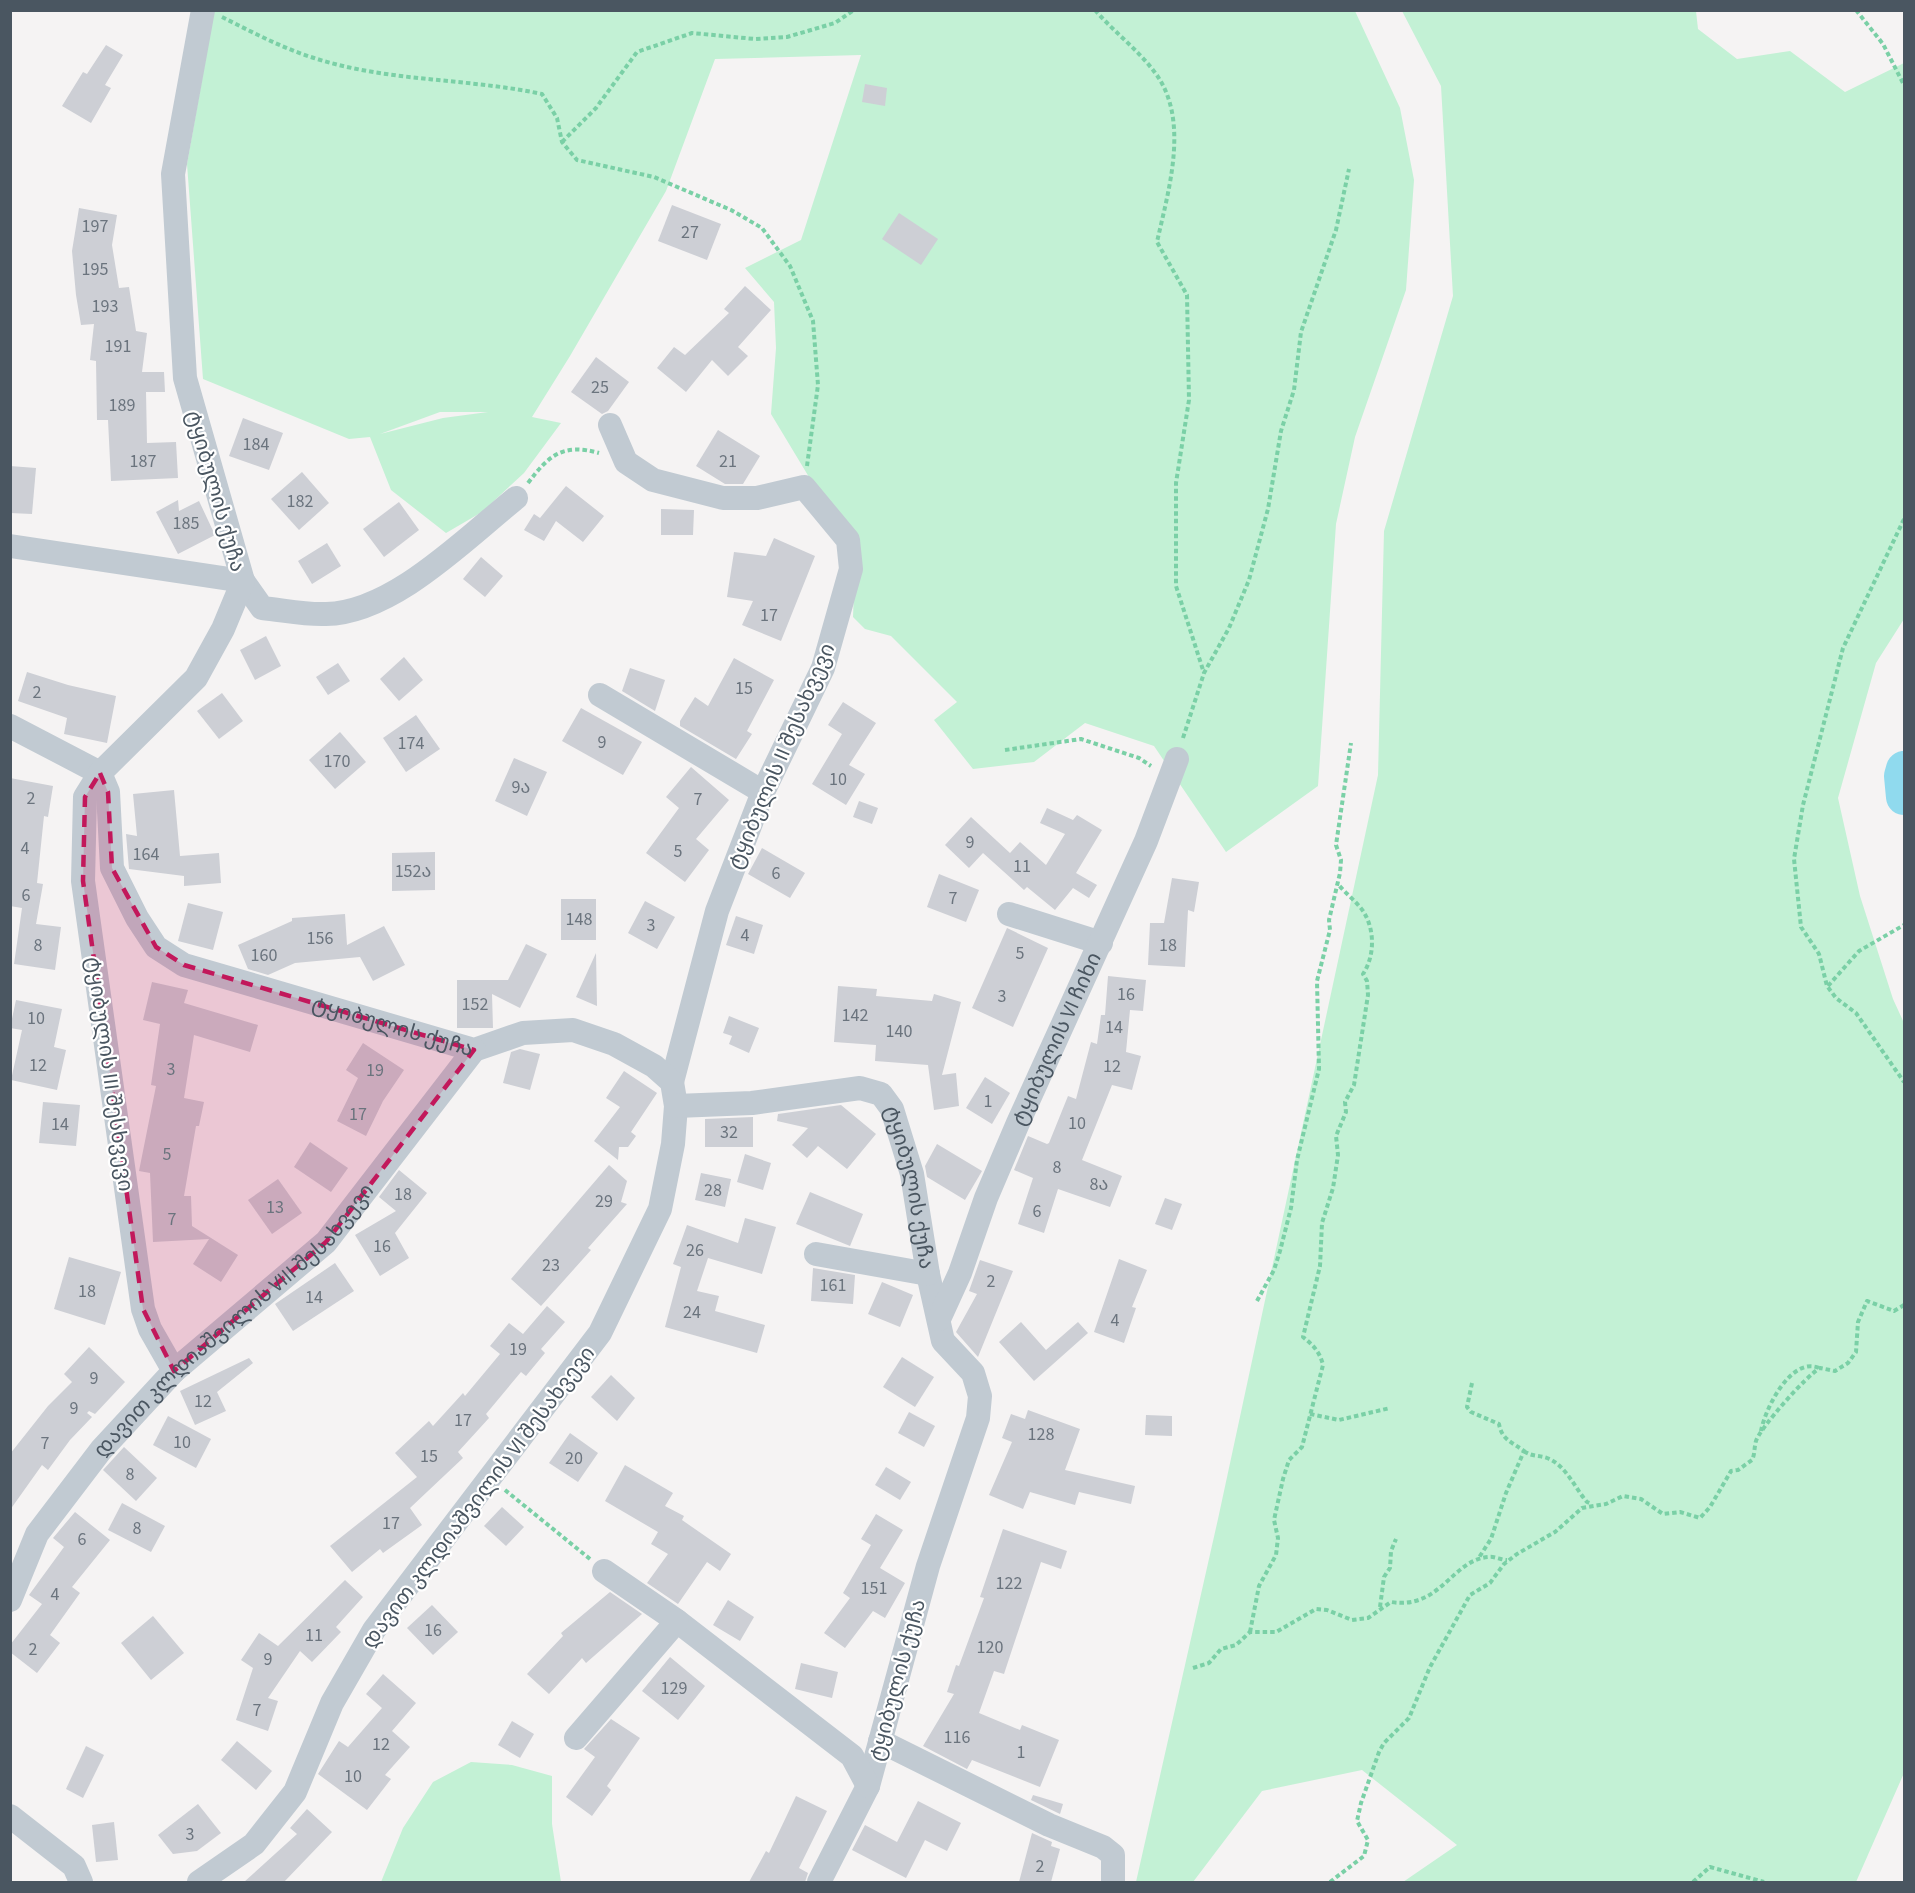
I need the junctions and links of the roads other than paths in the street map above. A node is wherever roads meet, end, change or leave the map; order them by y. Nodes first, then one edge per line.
1 (212, 13) edge
2 (610, 425) dead end
3 (516, 498) road end
4 (10, 546) edge
5 (243, 581) junction
6 (600, 695) dead end
7 (10, 726) edge
8 (1173, 769) road end
9 (100, 773) junction
10 (763, 792) junction
11 (1009, 914) dead end
12 (1101, 943) junction
13 (474, 1050) junction
14 (674, 1094) junction
15 (816, 1254) dead end
16 (928, 1274) junction
17 (939, 1319) junction
18 (174, 1371) junction
19 (604, 1571) road end
20 (10, 1600) edge
21 (677, 1621) junction
22 (576, 1738) dead end
23 (880, 1741) junction
24 (867, 1786) junction
25 (10, 1816) edge
26 (81, 1882) edge
27 (199, 1882) edge
28 (819, 1882) edge
29 (1113, 1882) edge

1 - 5 street, ტყიბულის ქუჩა
2 - 10 street, ტყიბულის II შესახვევი
3 - 5 street
4 - 5 street
5 - 9 street, ტყიბულის ქუჩა
6 - 10 street
7 - 9 street
8 - 12 street, ტყიბულის VI ჩიხი
9 - 13 street, ტყიბულის ქუჩა
9 - 18 street, ტყიბულის III შესხვევი
10 - 14 street, ტყიბულის II შესახვევი
11 - 12 street
12 - 17 street, ტყიბულის VI ჩიხი
13 - 14 street, ტყიბულის ქუჩა
13 - 18 street, დავით კლდიაშვილის VIII შესახვევი
14 - 16 street, ტყიბულის ქუჩა
14 - 27 street, დავით კლდიაშვილის VI შესახვევი
15 - 16 street
16 - 17 street, ტყიბულის ქუჩა
17 - 23 street, ტყიბულის ქუჩა
18 - 20 street, დავით კლდიაშვილის VIII შესახვევი
19 - 21 street
21 - 22 street
21 - 24 street
23 - 24 street, ტყიბულის ქუჩა
23 - 29 street
24 - 28 street, ტყიბულის ქუჩა
25 - 26 street

